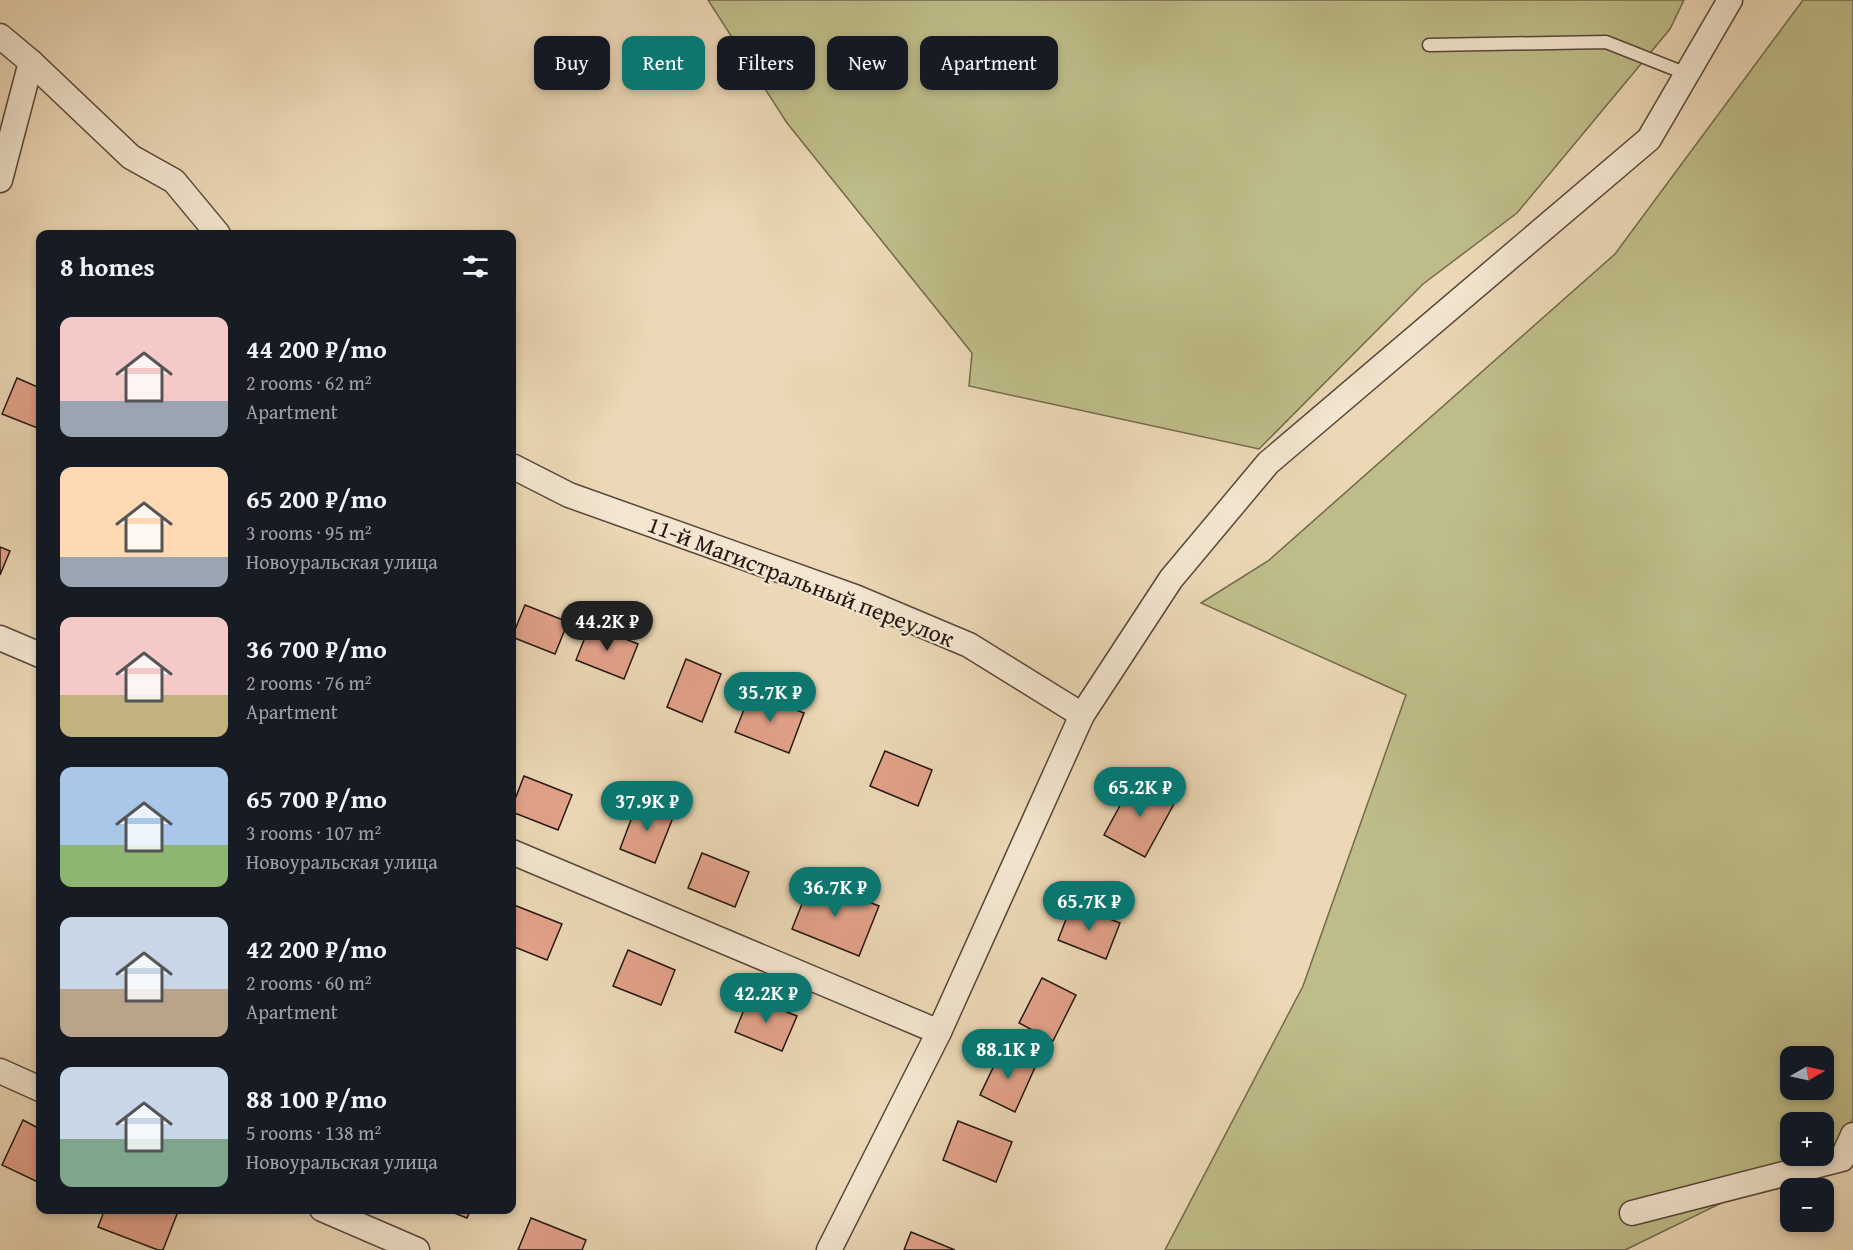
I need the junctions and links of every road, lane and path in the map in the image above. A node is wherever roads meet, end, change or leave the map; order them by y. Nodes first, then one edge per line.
1 (1730, 0) edge
2 (0, 36) edge
3 (1429, 45) dead end
4 (31, 62) junction
5 (1687, 74) junction
6 (0, 180) edge
7 (215, 230) edge
8 (516, 468) edge
9 (0, 638) edge
10 (36, 652) edge
11 (1082, 715) junction
12 (516, 854) edge
13 (939, 1032) junction
14 (0, 1071) edge
15 (36, 1087) edge
16 (1853, 1136) edge
17 (1632, 1213) dead end
18 (334, 1214) edge
19 (417, 1250) edge
20 (829, 1250) edge

1 - 5 street
2 - 4 street
3 - 5 lane
4 - 6 street
4 - 7 street
5 - 11 street
8 - 11 street, 11-й Магистральный переулок
9 - 10 street
11 - 13 street
12 - 13 street
13 - 20 street
14 - 15 street
16 - 17 street
18 - 19 street

